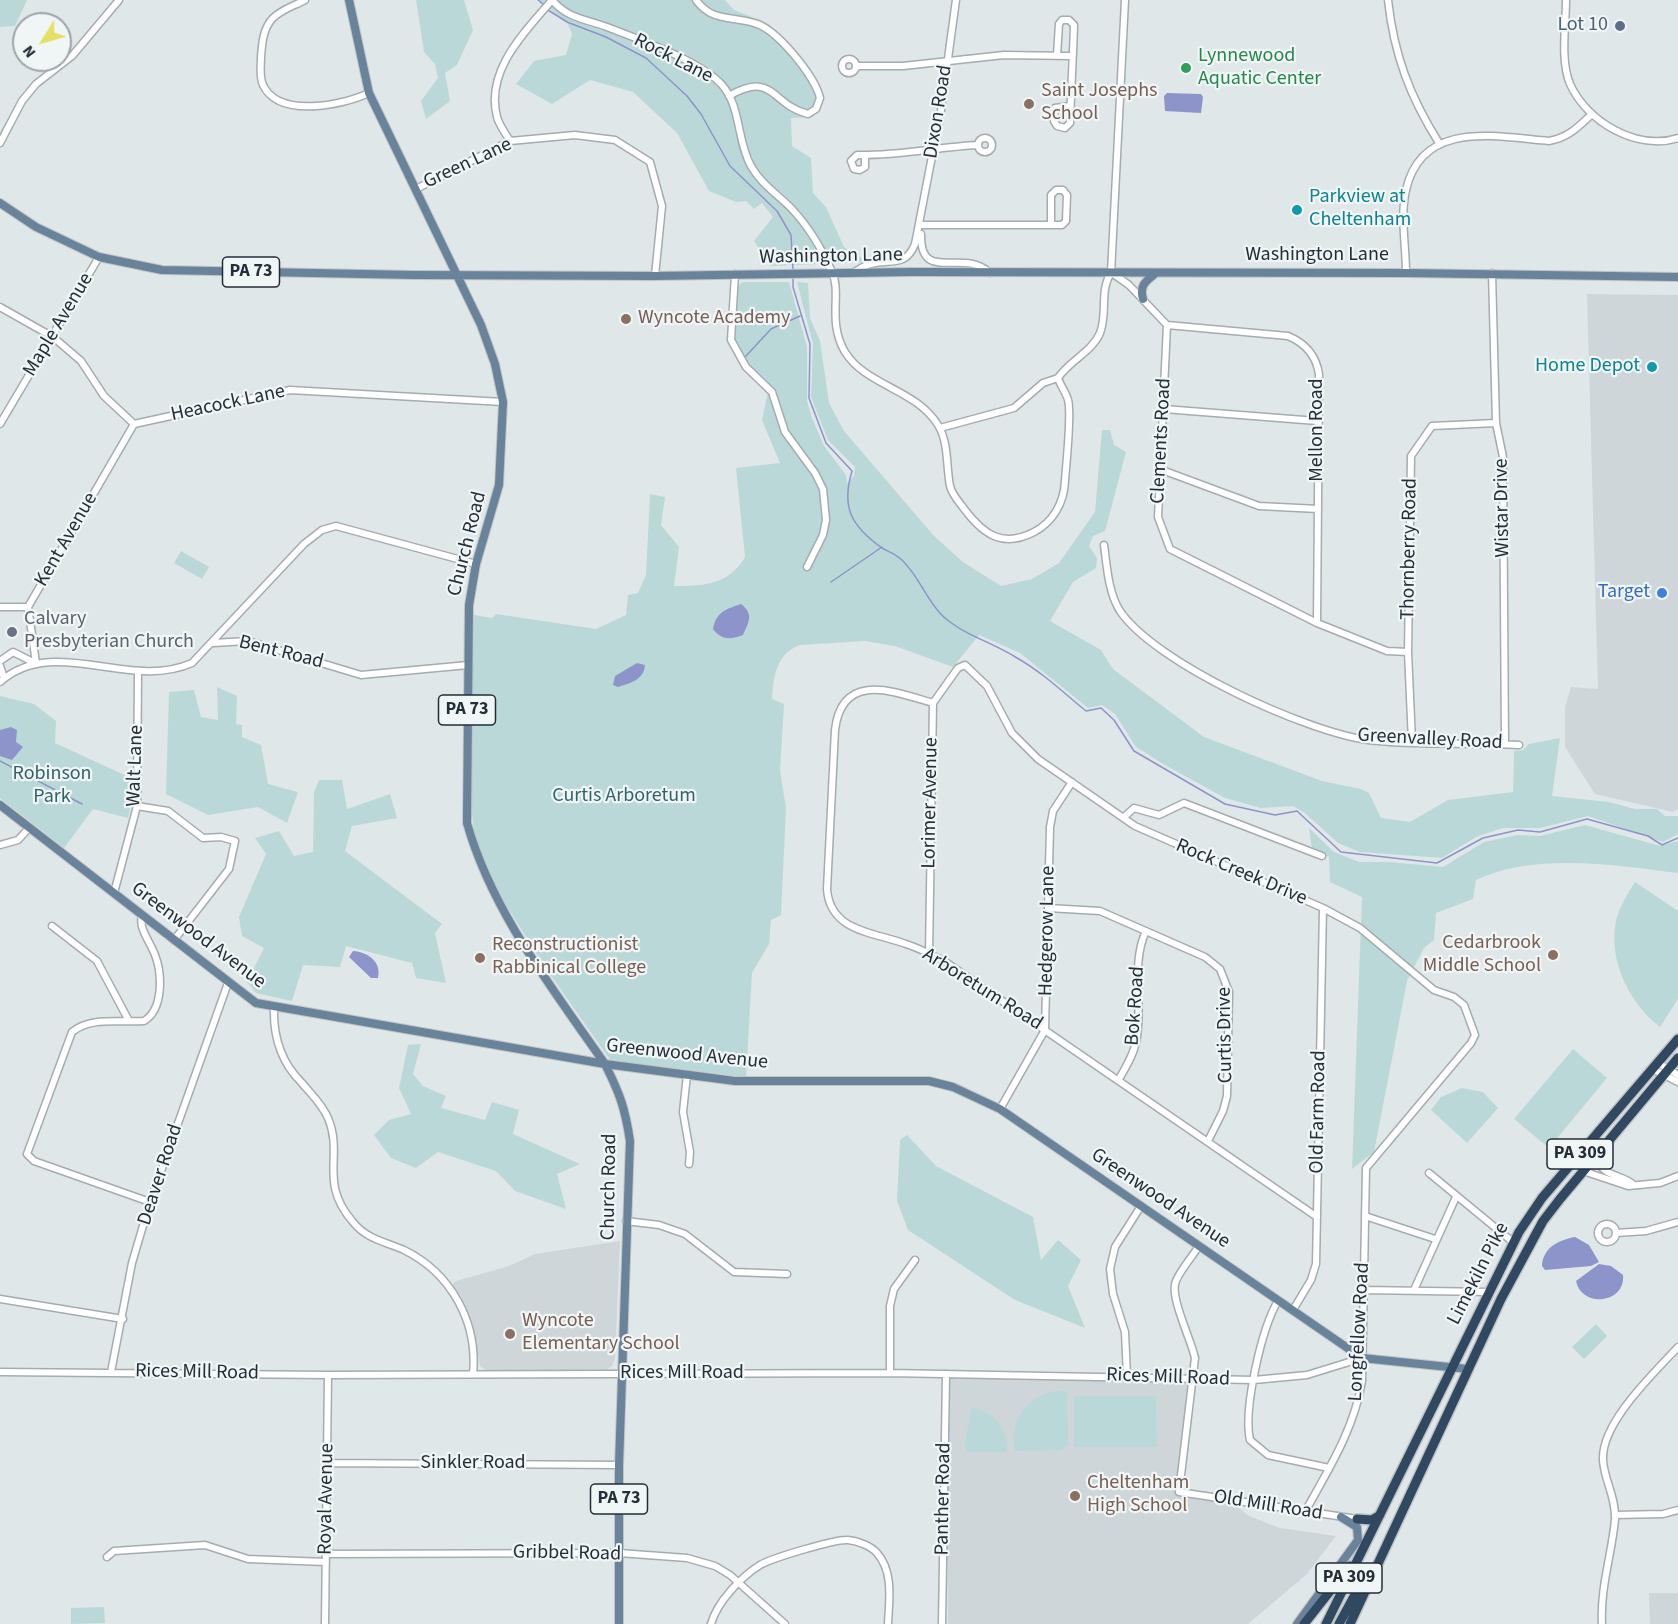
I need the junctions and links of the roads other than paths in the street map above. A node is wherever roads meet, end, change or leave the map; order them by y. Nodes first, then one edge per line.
1 (119, 0) edge
2 (305, 0) edge
3 (349, 0) edge
4 (696, 0) edge
5 (956, 0) edge
6 (1125, 0) edge
7 (1388, 0) edge
8 (1566, 0) edge
9 (551, 1) edge
10 (1057, 55) junction
11 (1072, 56) junction
12 (947, 63) junction
13 (856, 66) dead end
14 (369, 93) junction
15 (729, 96) junction
16 (1071, 106) dead end
17 (1592, 114) junction
18 (1678, 138) edge
19 (510, 141) junction
20 (0, 143) edge
21 (1439, 143) junction
22 (978, 145) dead end
23 (933, 147) junction
24 (865, 156) dead end
25 (416, 189) junction
26 (0, 203) edge
27 (921, 225) junction
28 (1051, 225) junction
29 (99, 257) junction
30 (852, 273) junction
31 (1111, 273) junction
32 (1156, 273) junction
33 (1406, 273) junction
34 (1492, 273) junction
35 (456, 274) junction
36 (735, 274) junction
37 (834, 274) junction
38 (991, 274) junction
39 (655, 276) junction
40 (1678, 277) edge
41 (1143, 299) junction
42 (0, 307) edge
43 (1167, 325) junction
44 (53, 337) junction
45 (1058, 378) junction
46 (503, 402) junction
47 (1164, 409) junction
48 (1317, 421) junction
49 (1496, 423) junction
50 (0, 424) edge
51 (134, 424) junction
52 (940, 428) junction
53 (1162, 470) junction
54 (1318, 509) junction
55 (1104, 544) dead end
56 (476, 564) junction
57 (807, 567) dead end
58 (0, 607) edge
59 (28, 607) junction
60 (1317, 623) junction
61 (212, 643) junction
62 (1408, 652) junction
63 (0, 661) edge
64 (36, 663) junction
65 (468, 665) junction
66 (0, 666) edge
67 (138, 672) junction
68 (2, 680) edge
69 (933, 703) junction
70 (1412, 742) junction
71 (1505, 744) junction
72 (1519, 745) dead end
73 (1072, 782) junction
74 (0, 805) edge
75 (137, 806) junction
76 (1123, 818) junction
77 (29, 828) junction
78 (0, 845) edge
79 (1322, 856) dead end
80 (114, 893) junction
81 (1048, 908) junction
82 (1323, 909) junction
83 (142, 916) junction
84 (52, 926) dead end
85 (1146, 931) junction
86 (174, 940) junction
87 (929, 954) junction
88 (228, 983) junction
89 (274, 1007) junction
90 (129, 1022) junction
91 (1045, 1030) junction
92 (1678, 1039) edge
93 (1678, 1058) edge
94 (604, 1064) junction
95 (1656, 1066) junction
96 (1665, 1073) junction
97 (687, 1075) junction
98 (1678, 1075) edge
99 (1119, 1079) junction
100 (1678, 1083) edge
101 (1000, 1109) junction
102 (1208, 1141) junction
103 (1596, 1156) junction
104 (689, 1164) dead end
105 (1582, 1171) junction
106 (1429, 1173) dead end
107 (1364, 1175) joint
108 (1678, 1176) edge
109 (1634, 1185) junction
110 (1456, 1197) junction
111 (150, 1202) junction
112 (1141, 1206) junction
113 (1365, 1216) junction
114 (1317, 1217) junction
115 (626, 1221) junction
116 (1678, 1222) edge
117 (1616, 1233) dead end
118 (1435, 1239) junction
119 (1514, 1243) junction
120 (1200, 1246) junction
121 (915, 1260) dead end
122 (787, 1274) dead end
123 (1363, 1290) junction
124 (1414, 1290) junction
125 (1490, 1292) junction
126 (0, 1299) edge
127 (1278, 1301) junction
128 (1293, 1310) junction
129 (123, 1319) junction
130 (1678, 1347) edge
131 (1362, 1358) junction
132 (1453, 1367) junction
133 (1468, 1369) junction
134 (0, 1372) edge
135 (111, 1372) junction
136 (890, 1373) junction
137 (473, 1374) junction
138 (946, 1374) junction
139 (328, 1375) junction
140 (622, 1375) junction
141 (1127, 1376) junction
142 (1194, 1378) junction
143 (1254, 1380) junction
144 (328, 1462) junction
145 (619, 1465) junction
146 (1329, 1468) junction
147 (1407, 1497) junction
148 (1678, 1510) edge
149 (1305, 1512) junction
150 (1382, 1513) junction
151 (1615, 1515) junction
152 (1341, 1517) junction
153 (1357, 1519) joint
154 (1373, 1531) junction
155 (619, 1553) junction
156 (106, 1557) dead end
157 (326, 1558) junction
158 (740, 1583) junction
159 (325, 1624) edge
160 (619, 1624) edge
161 (711, 1624) edge
162 (785, 1624) edge
163 (888, 1624) edge
164 (942, 1624) edge
165 (1297, 1624) edge
166 (1304, 1624) edge
167 (1326, 1624) edge
168 (1340, 1624) edge
169 (1350, 1624) edge
170 (1602, 1624) edge

1 - 20 street
2 - 14 street
3 - 14 main road, Church Road
4 - 15 street
5 - 12 street, Dixon Road
6 - 31 street
7 - 21 street
8 - 17 street
9 - 15 street, Rock Lane
9 - 19 street
10 - 11 street
10 - 11 street
10 - 12 street
11 - 16 street
12 - 13 street
12 - 23 street, Dixon Road
14 - 25 main road, Church Road
15 - 37 street, Rock Lane
17 - 18 street
17 - 21 street
19 - 25 street, Green Lane
19 - 39 street, Green Lane
21 - 33 street
22 - 23 street
23 - 24 street
23 - 27 street, Dixon Road
25 - 35 main road, Church Road
26 - 29 main road, Washington Lane / PA 73
27 - 28 street
27 - 30 street, Dixon Road
27 - 38 street, Dixon Road
28 - 28 street
29 - 35 main road, Washington Lane / PA 73
29 - 44 street, Maple Avenue
30 - 37 main road, Washington Lane
30 - 38 main road, Washington Lane
31 - 32 main road, Washington Lane
31 - 38 main road, Washington Lane
31 - 41 street
31 - 45 street
32 - 33 main road, Washington Lane
32 - 41 main road
33 - 34 main road, Washington Lane
34 - 40 main road, Washington Lane
34 - 49 street, Wistar Drive
35 - 39 main road, Washington Lane
35 - 46 main road, Church Road / PA 73
36 - 37 main road, Washington Lane
36 - 39 main road, Washington Lane
36 - 57 street
37 - 52 street
41 - 43 street
42 - 44 street
43 - 47 street, Clements Road
43 - 48 street, Mellon Road
44 - 50 street, Maple Avenue
44 - 51 street
45 - 52 street
45 - 52 street
46 - 51 street, Heacock Lane
46 - 56 main road, Church Road / PA 73
47 - 48 street
47 - 53 street, Clements Road
48 - 54 street, Mellon Road
49 - 62 street, Thornberry Road
49 - 71 street, Wistar Drive
51 - 59 street, Kent Avenue
53 - 54 street
53 - 60 street, Clements Road
54 - 60 street, Mellon Road
55 - 70 street, Greenvalley Road
56 - 61 street
56 - 65 main road, Church Road / PA 73
58 - 59 street
59 - 64 street, Kent Avenue
60 - 62 street, Clements Road
61 - 65 street, Bent Road
61 - 67 street, Bent Road
62 - 70 street, Thornberry Road
63 - 64 street
64 - 67 street, Bent Road
64 - 68 street, Bent Road
65 - 94 main road, Church Road / PA 73
66 - 68 street
67 - 75 street, Walt Lane
69 - 73 street, Rock Creek Drive
69 - 87 street, Lorimer Avenue
69 - 87 street, Arboretum Road
70 - 71 street, Greenvalley Road
71 - 72 street, Greenvalley Road
73 - 76 street, Rock Creek Drive
73 - 81 street, Hedgerow Lane
74 - 77 main road, Greenwood Avenue
75 - 80 street, Walt Lane
75 - 86 street
76 - 79 street, Rock Creek Drive
76 - 82 street, Rock Creek Drive
77 - 78 street
77 - 80 main road, Greenwood Avenue
80 - 83 main road, Greenwood Avenue
81 - 85 street, Curtis Drive
81 - 91 street, Hedgerow Lane
82 - 107 street, Rock Creek Drive
82 - 114 street, Old Farm Road
83 - 86 main road, Greenwood Avenue
83 - 90 street
84 - 90 street
85 - 99 street, Bok Road
85 - 102 street, Curtis Drive
86 - 88 main road, Greenwood Avenue
87 - 91 street, Arboretum Road
88 - 89 main road, Greenwood Avenue
88 - 111 street, Deaver Road
89 - 94 main road, Greenwood Avenue
89 - 137 street
90 - 111 street
91 - 99 street, Arboretum Road
91 - 101 street, Hedgerow Lane
92 - 95 highway, PA 309
93 - 96 highway, PA 309
94 - 97 main road, Greenwood Avenue
94 - 115 main road, Church Road / PA 73
95 - 96 street
95 - 119 highway, Limekiln Pike / PA 309
96 - 98 street
96 - 100 street
96 - 103 highway, Limekiln Pike / PA 309
97 - 101 main road, Greenwood Avenue
97 - 104 street
99 - 102 street, Arboretum Road
101 - 112 main road, Greenwood Avenue
102 - 114 street, Arboretum Road
103 - 105 highway, Limekiln Pike / PA 309
103 - 109 street
105 - 109 street
105 - 133 highway, Limekiln Pike / PA 309
106 - 110 street
107 - 113 street, Longfellow Road
108 - 109 street
110 - 118 street
110 - 119 street
111 - 129 street, Deaver Road
112 - 120 main road, Greenwood Avenue
112 - 141 street
113 - 118 street
113 - 123 street, Longfellow Road
114 - 128 street, Old Farm Road
115 - 122 street
115 - 140 main road, Church Road / PA 73
116 - 117 street
118 - 124 street
119 - 125 highway, Limekiln Pike / PA 309
120 - 127 main road, Greenwood Avenue
120 - 142 street
121 - 136 street
123 - 124 street
123 - 131 street, Longfellow Road
124 - 125 street
125 - 132 highway, Limekiln Pike / PA 309
126 - 129 street
127 - 128 main road, Greenwood Avenue
127 - 143 street
128 - 131 main road, Greenwood Avenue
129 - 135 street, Deaver Road
130 - 151 street
131 - 132 main road, Greenwood Avenue
131 - 143 street, Rices Mill Road
131 - 146 street, Longfellow Road
132 - 133 main road, Greenwood Avenue
132 - 150 highway, Limekiln Pike / PA 309
133 - 147 highway, Limekiln Pike / PA 309
134 - 135 street, Rices Mill Road
135 - 139 street, Rices Mill Road
136 - 138 street, Rices Mill Road
136 - 140 street, Rices Mill Road
137 - 139 street, Rices Mill Road
137 - 140 street, Rices Mill Road
138 - 141 street, Rices Mill Road
138 - 164 street, Panther Road
139 - 144 street, Royal Avenue
140 - 145 main road, Church Road / PA 73
141 - 142 street, Rices Mill Road
142 - 143 street, Rices Mill Road
142 - 149 street, Old Mill Road
143 - 146 street
144 - 145 street, Sinkler Road
144 - 157 street, Royal Avenue
145 - 155 main road, Church Road / PA 73
146 - 149 street, Longfellow Road
147 - 168 highway, PA 309
147 - 169 highway
148 - 151 street
149 - 152 street, Old Mill Road
150 - 153 highway
150 - 154 highway, Limekiln Pike / PA 309
151 - 170 street
152 - 153 street, Old Mill Road
152 - 165 main road
154 - 166 highway
154 - 167 highway, PA 309
155 - 157 street, Gribbel Road
155 - 158 street, Gribbel Road
155 - 160 main road, Church Road / PA 73
156 - 157 street, Gribbel Road
157 - 159 street, Royal Avenue
158 - 161 street
158 - 162 street, Gribbel Road
158 - 163 street

